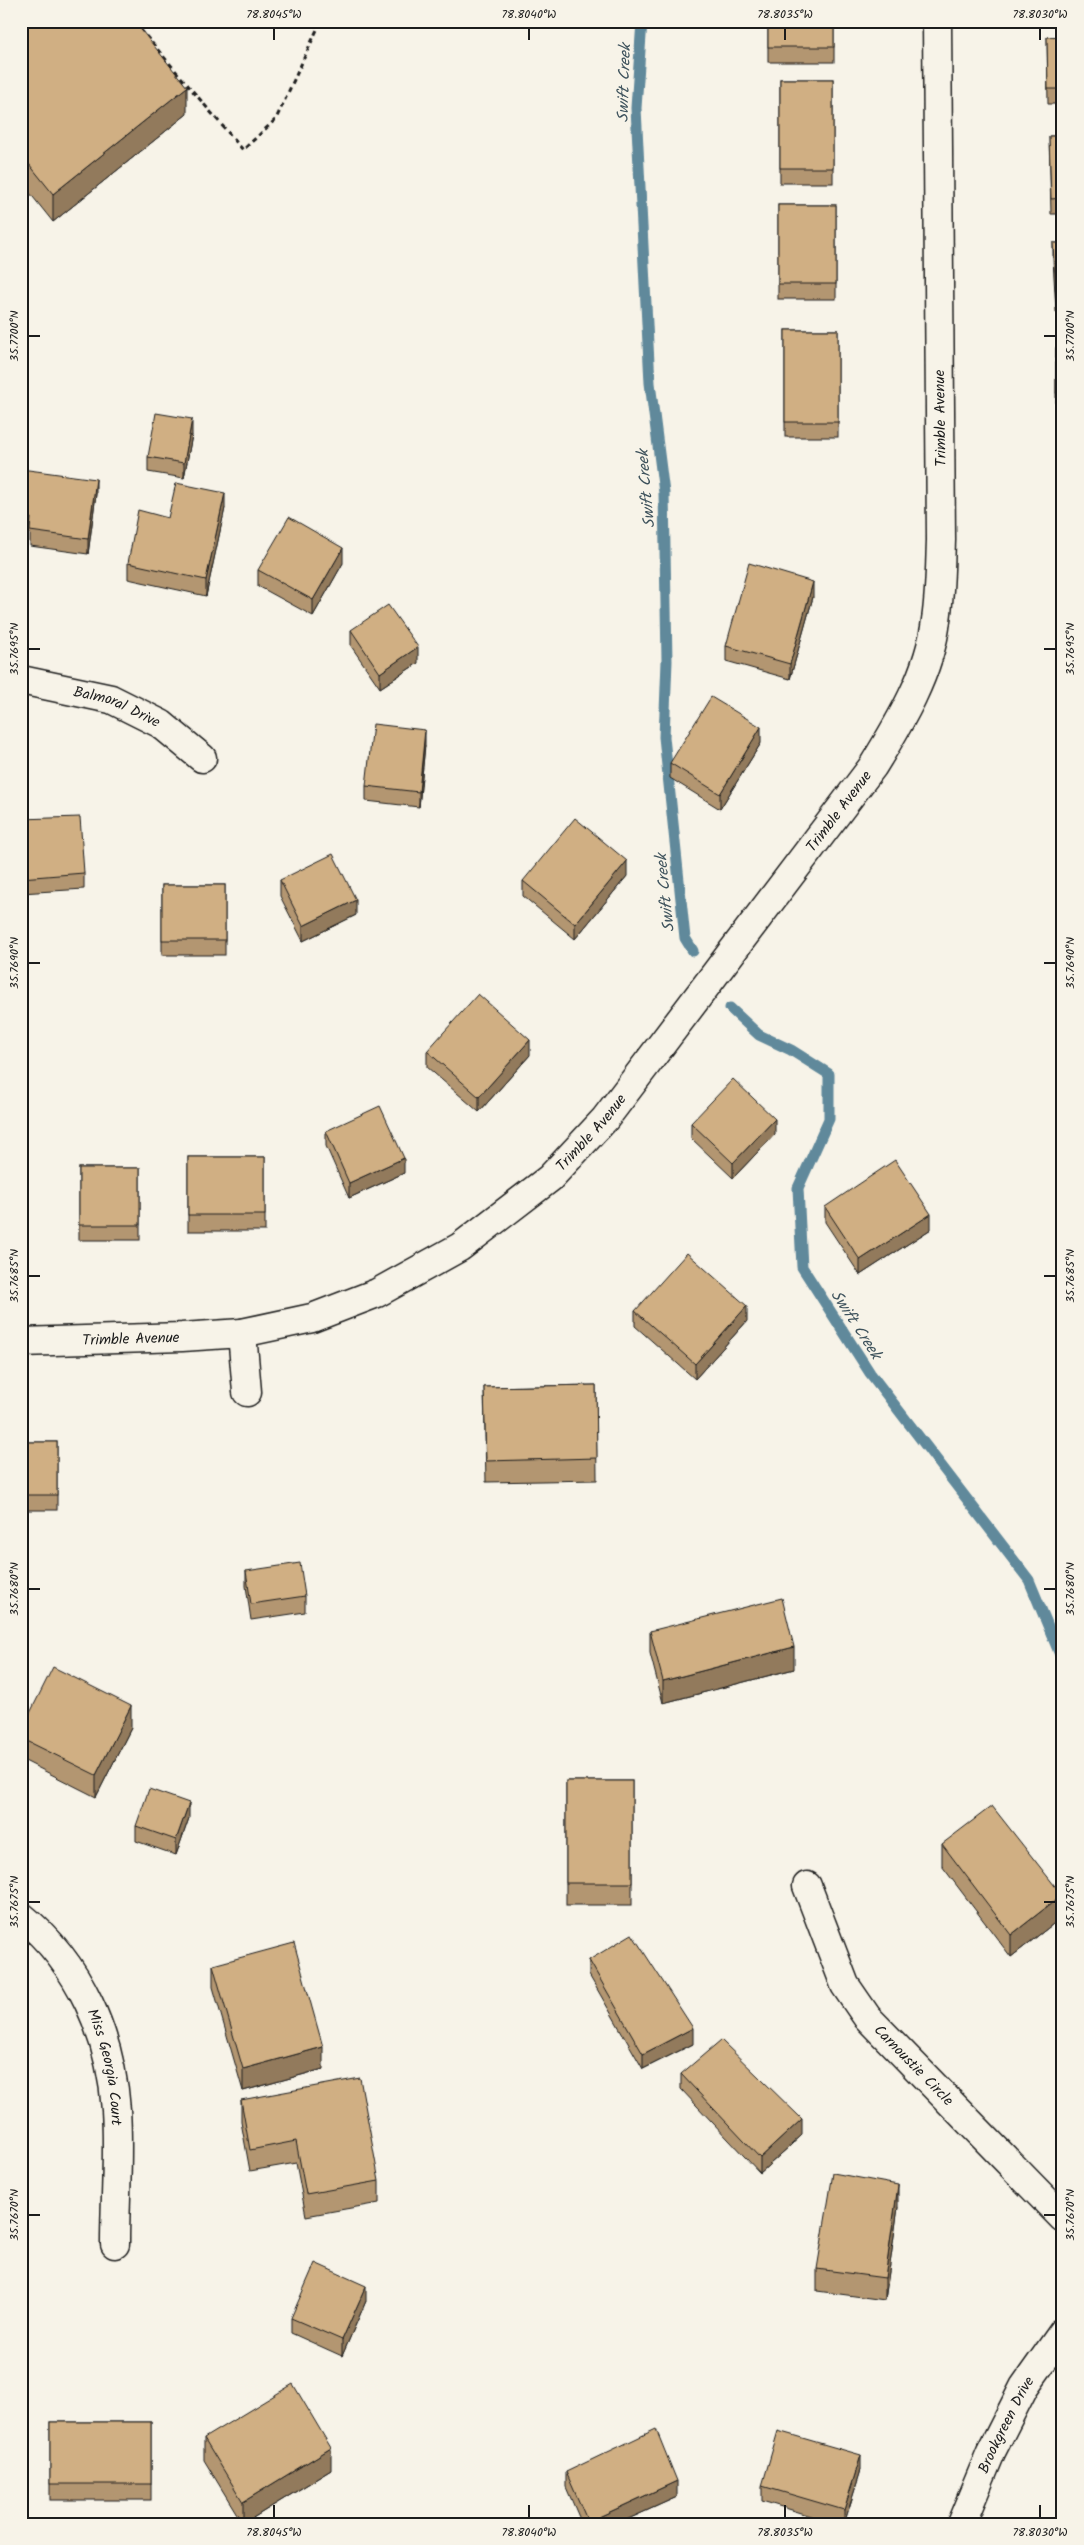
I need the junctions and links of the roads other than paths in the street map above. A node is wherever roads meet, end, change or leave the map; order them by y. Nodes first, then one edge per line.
1 (937, 21) edge
2 (21, 680) edge
3 (202, 758) dead end
4 (242, 1333) junction
5 (21, 1342) edge
6 (247, 1392) dead end
7 (807, 1886) dead end
8 (21, 1916) edge
9 (1063, 2218) edge
10 (115, 2244) dead end
11 (1063, 2332) edge
12 (961, 2524) edge

1 - 4 street, Trimble Avenue
2 - 3 street, Balmoral Drive
4 - 5 street, Trimble Avenue
4 - 6 street
7 - 9 street, Carnoustie Circle
8 - 10 street, Miss Georgia Court
11 - 12 street, Brookgreen Drive

